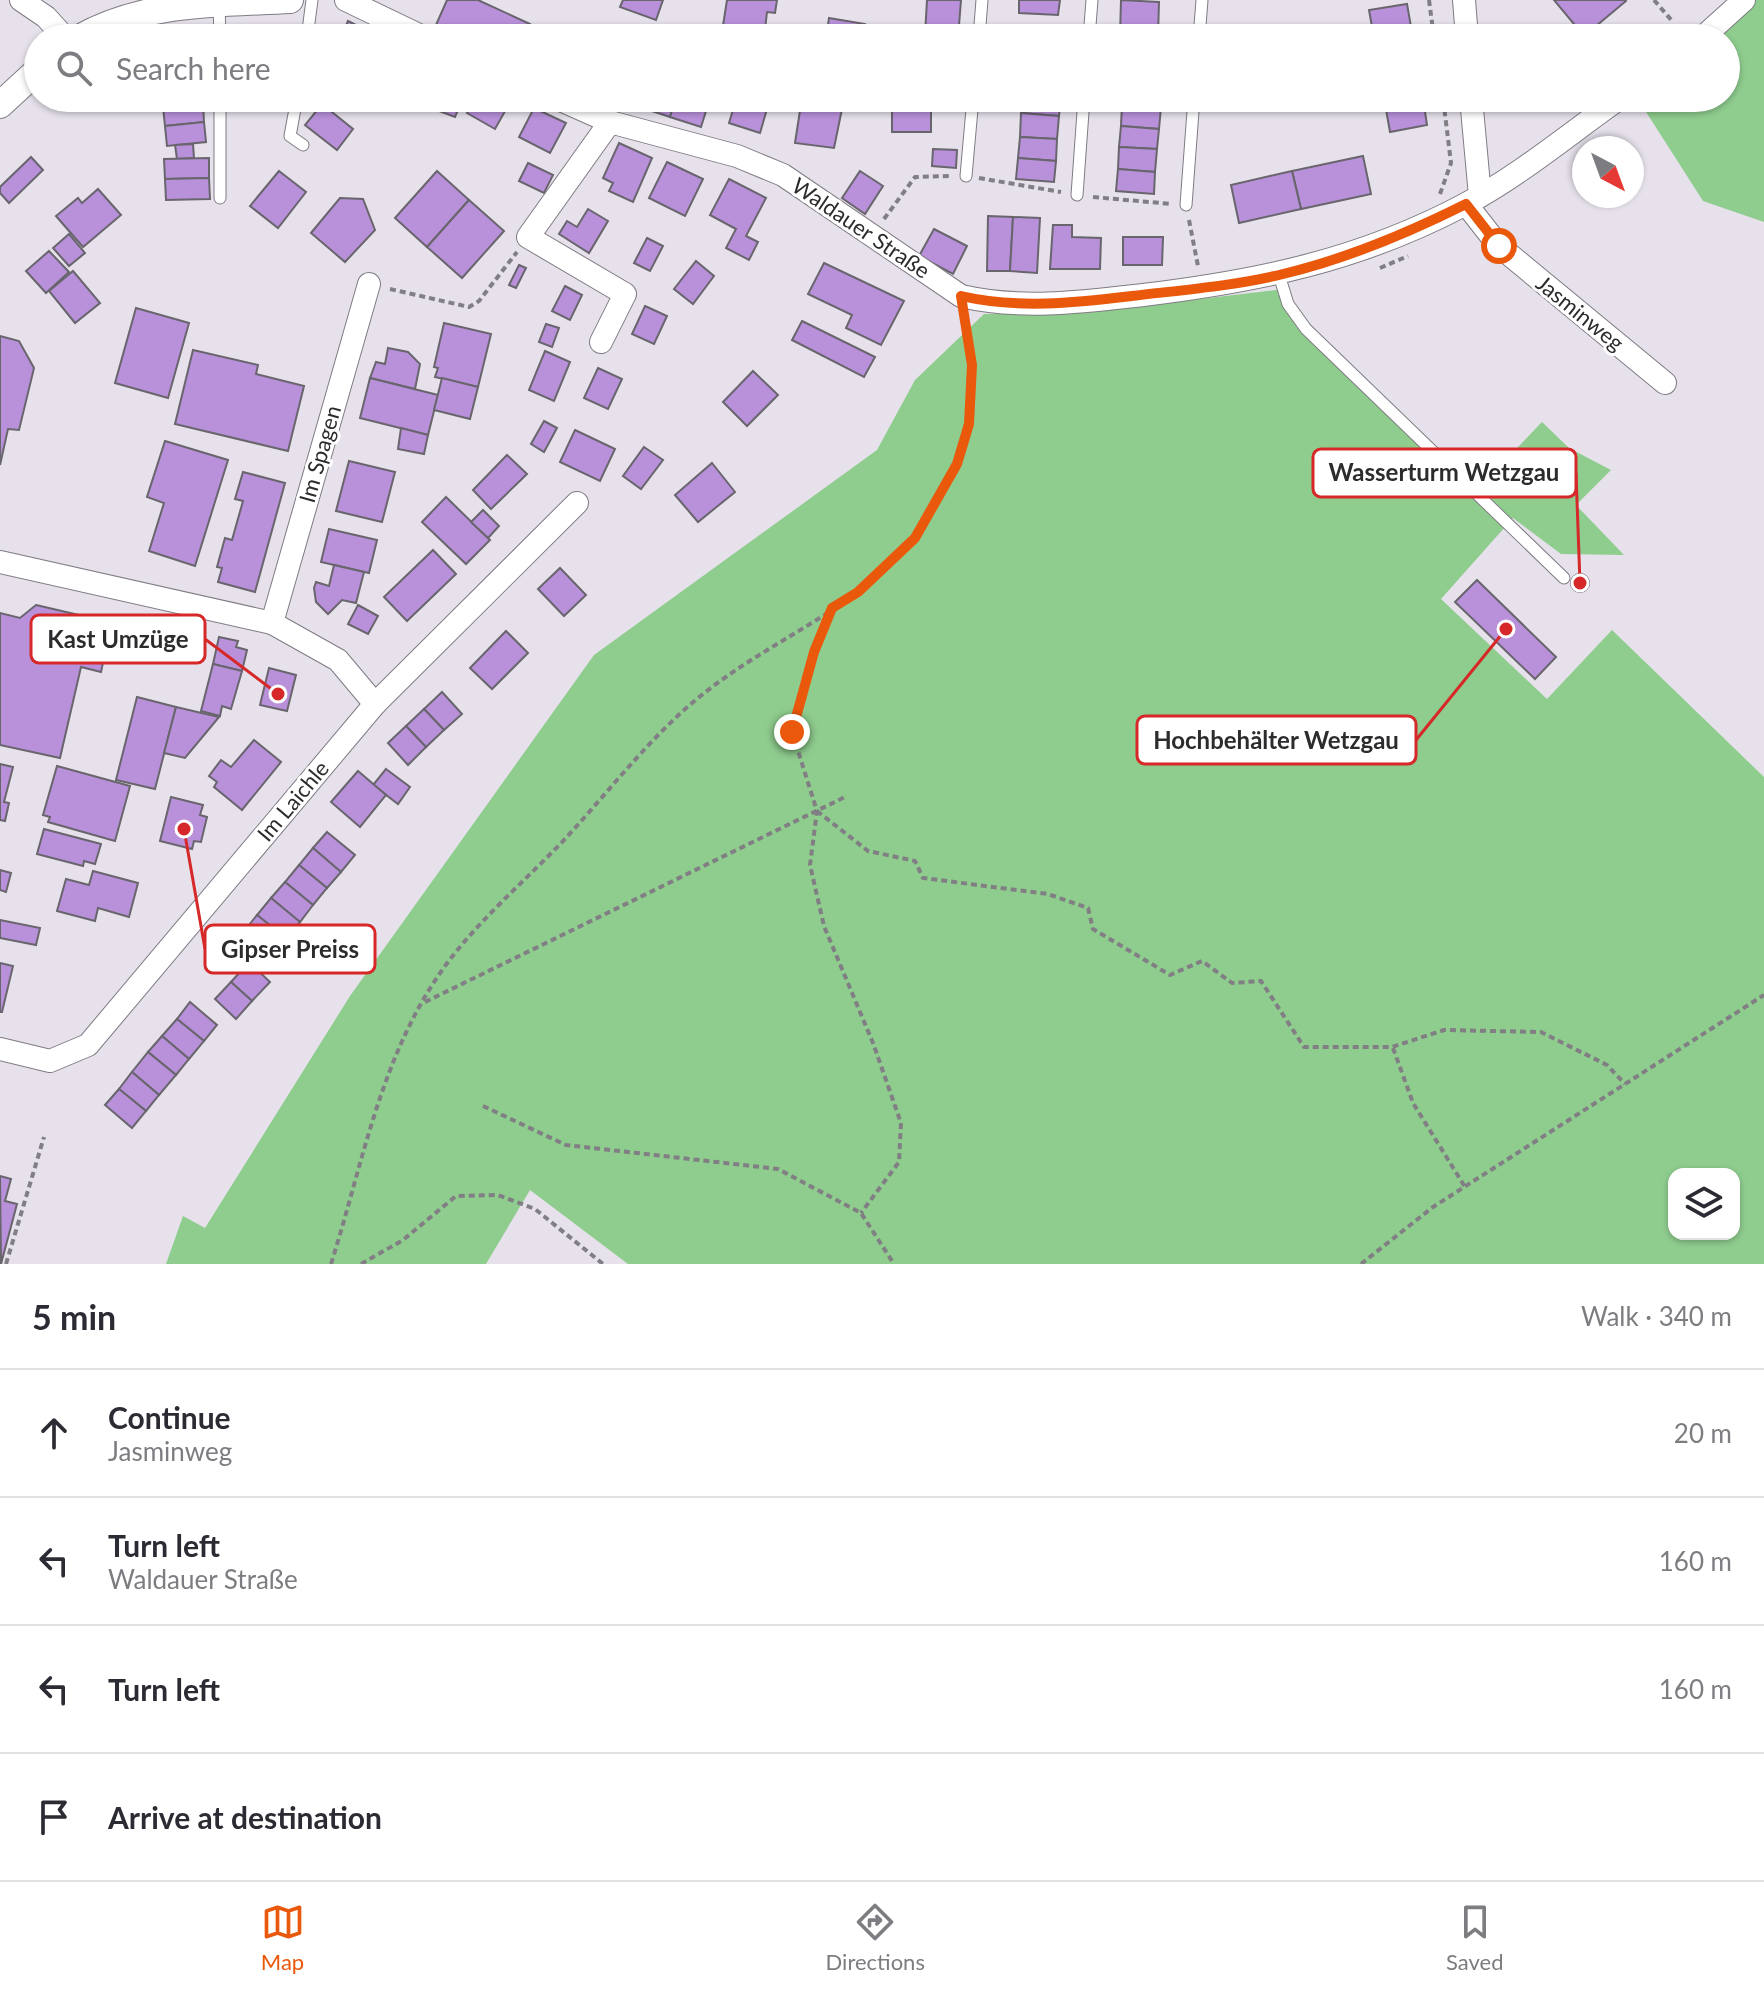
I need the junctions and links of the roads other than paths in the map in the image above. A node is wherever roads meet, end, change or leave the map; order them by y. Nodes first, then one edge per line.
1 (21, 0) edge
2 (290, 0) edge
3 (312, 0) edge
4 (346, 0) edge
5 (982, 0) edge
6 (1092, 0) edge
7 (1202, 0) edge
8 (1464, 0) edge
9 (1744, 0) edge
10 (219, 4) junction
11 (52, 24) edge
12 (105, 24) edge
13 (220, 24) edge
14 (309, 24) edge
15 (396, 24) edge
16 (980, 24) edge
17 (1090, 24) edge
18 (1200, 24) edge
19 (1466, 24) edge
20 (1717, 24) edge
21 (24, 83) edge
22 (0, 105) edge
23 (220, 112) edge
24 (294, 112) edge
25 (588, 112) edge
26 (972, 112) edge
27 (1083, 112) edge
28 (1193, 112) edge
29 (1471, 112) edge
30 (1600, 112) edge
31 (610, 122) junction
32 (303, 145) dead end
33 (966, 176) road end
34 (1077, 195) road end
35 (220, 198) dead end
36 (1473, 200) junction
37 (1186, 205) road end
38 (1279, 275) junction
39 (369, 284) road end
40 (601, 342) dead end
41 (1665, 383) dead end
42 (577, 503) dead end
43 (0, 562) edge
44 (1564, 578) dead end
45 (272, 623) junction
46 (375, 704) junction
47 (0, 1049) edge

1 - 11 street
2 - 10 street
3 - 14 lane
4 - 15 street
5 - 16 lane
6 - 17 lane
7 - 18 lane
8 - 19 street
9 - 20 street
10 - 12 street
10 - 13 lane
21 - 22 street
23 - 35 lane
24 - 32 lane
25 - 31 street, Waldauer Straße
26 - 33 lane
27 - 34 lane
28 - 37 lane
29 - 36 street
30 - 36 street, Waldauer Straße
31 - 38 street, Waldauer Straße
31 - 40 street
36 - 38 street, Waldauer Straße
36 - 41 street, Jasminweg
38 - 44 lane
39 - 45 street, Im Spagen
42 - 46 street, Im Laichle
43 - 45 street
45 - 46 street
46 - 47 street, Im Laichle

